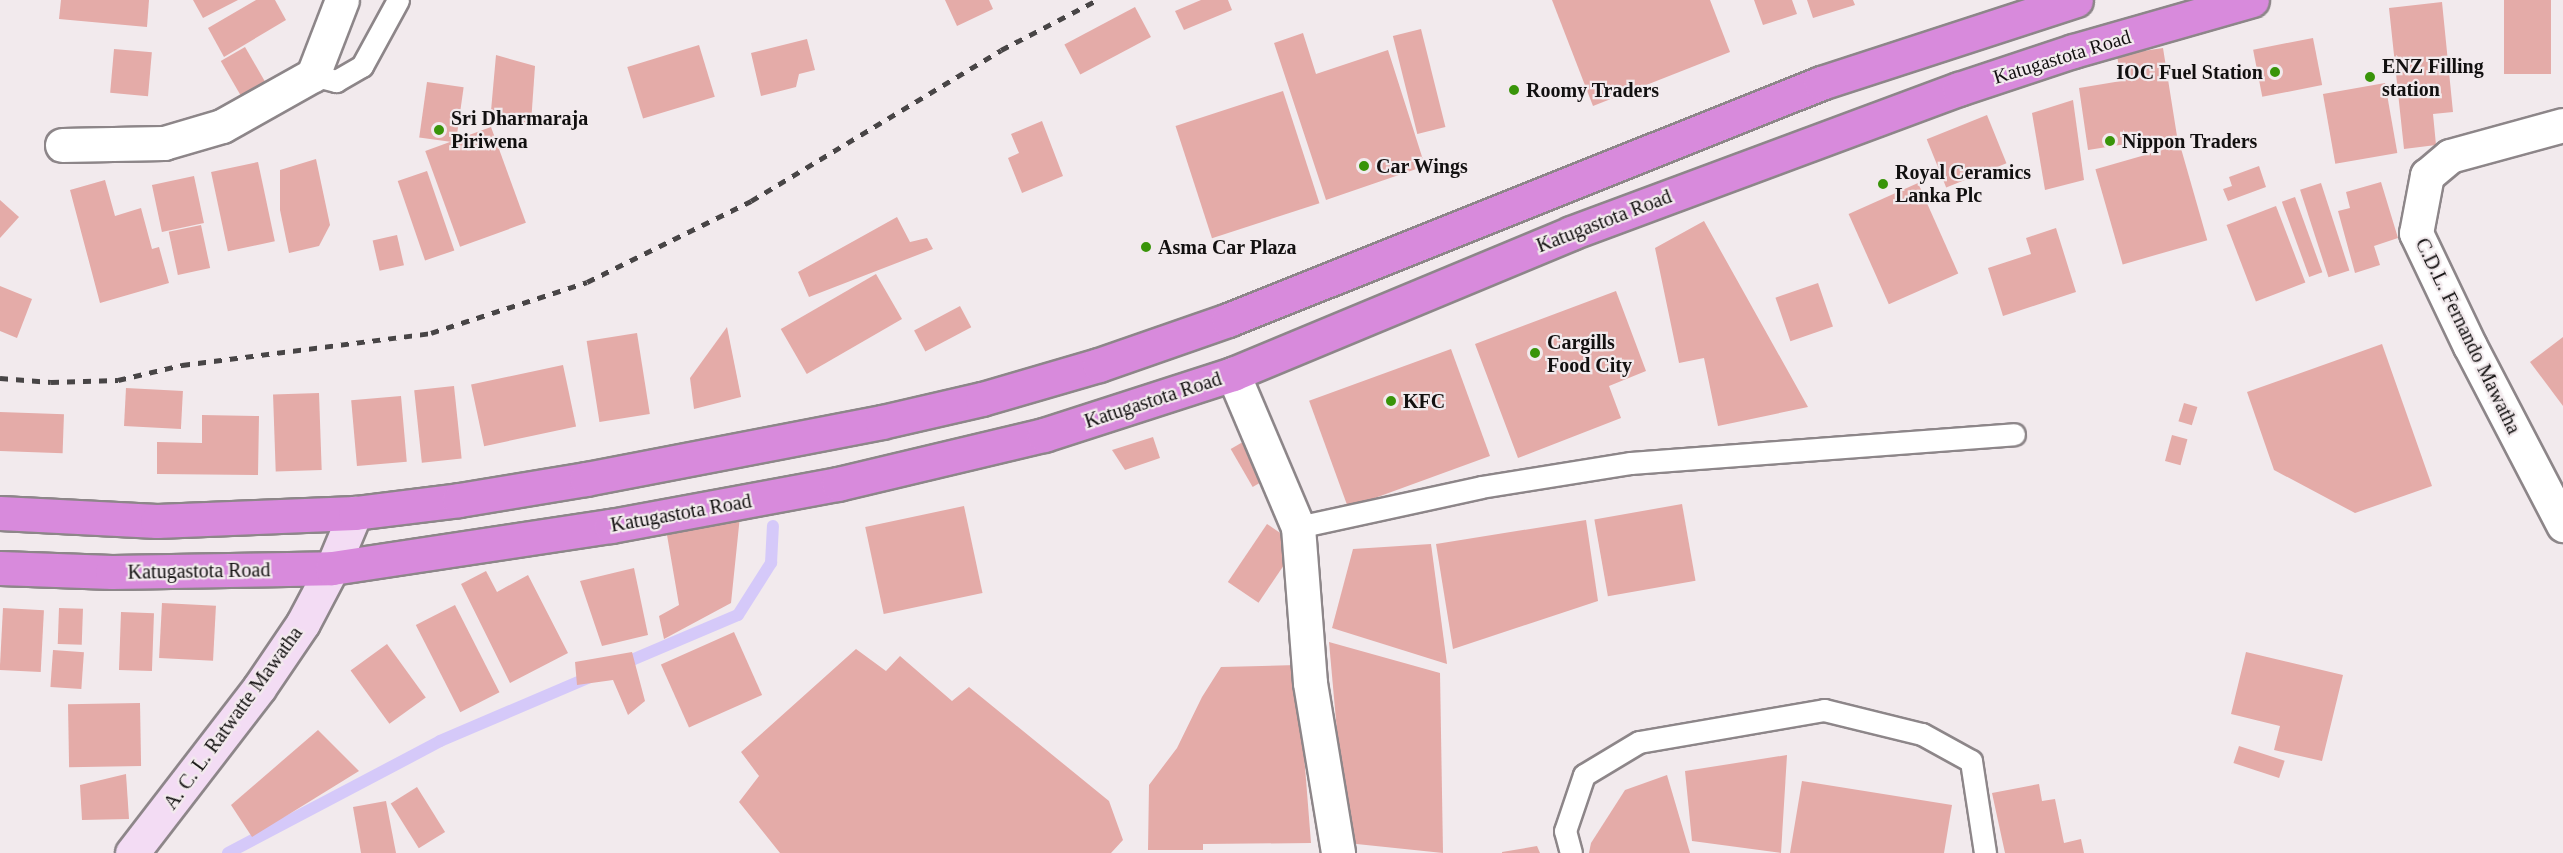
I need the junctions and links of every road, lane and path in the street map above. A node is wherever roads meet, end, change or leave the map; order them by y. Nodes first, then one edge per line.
1 (342, 0) edge
2 (398, 0) edge
3 (2076, 0) edge
4 (2252, 0) edge
5 (313, 75) junction
6 (2563, 125) edge
7 (62, 144) dead end
8 (1233, 374) junction
9 (2014, 434) dead end
10 (0, 513) edge
11 (355, 513) junction
12 (2563, 525) edge
13 (1298, 527) junction
14 (0, 568) edge
15 (332, 568) junction
16 (132, 853) edge
17 (1338, 853) edge
18 (1571, 853) edge
19 (1985, 853) edge

1 - 5 street
2 - 5 lane
3 - 11 highway
4 - 8 highway, Katugastota Road
5 - 7 street
6 - 12 street, C.D.L. Fernando Mawatha
8 - 13 street
8 - 15 highway, Katugastota Road
9 - 13 lane
10 - 11 highway
11 - 15 street, A. C. L. Ratwatte Mawatha
13 - 17 street
14 - 15 highway, Katugastota Road
15 - 16 street, A. C. L. Ratwatte Mawatha
18 - 19 lane

